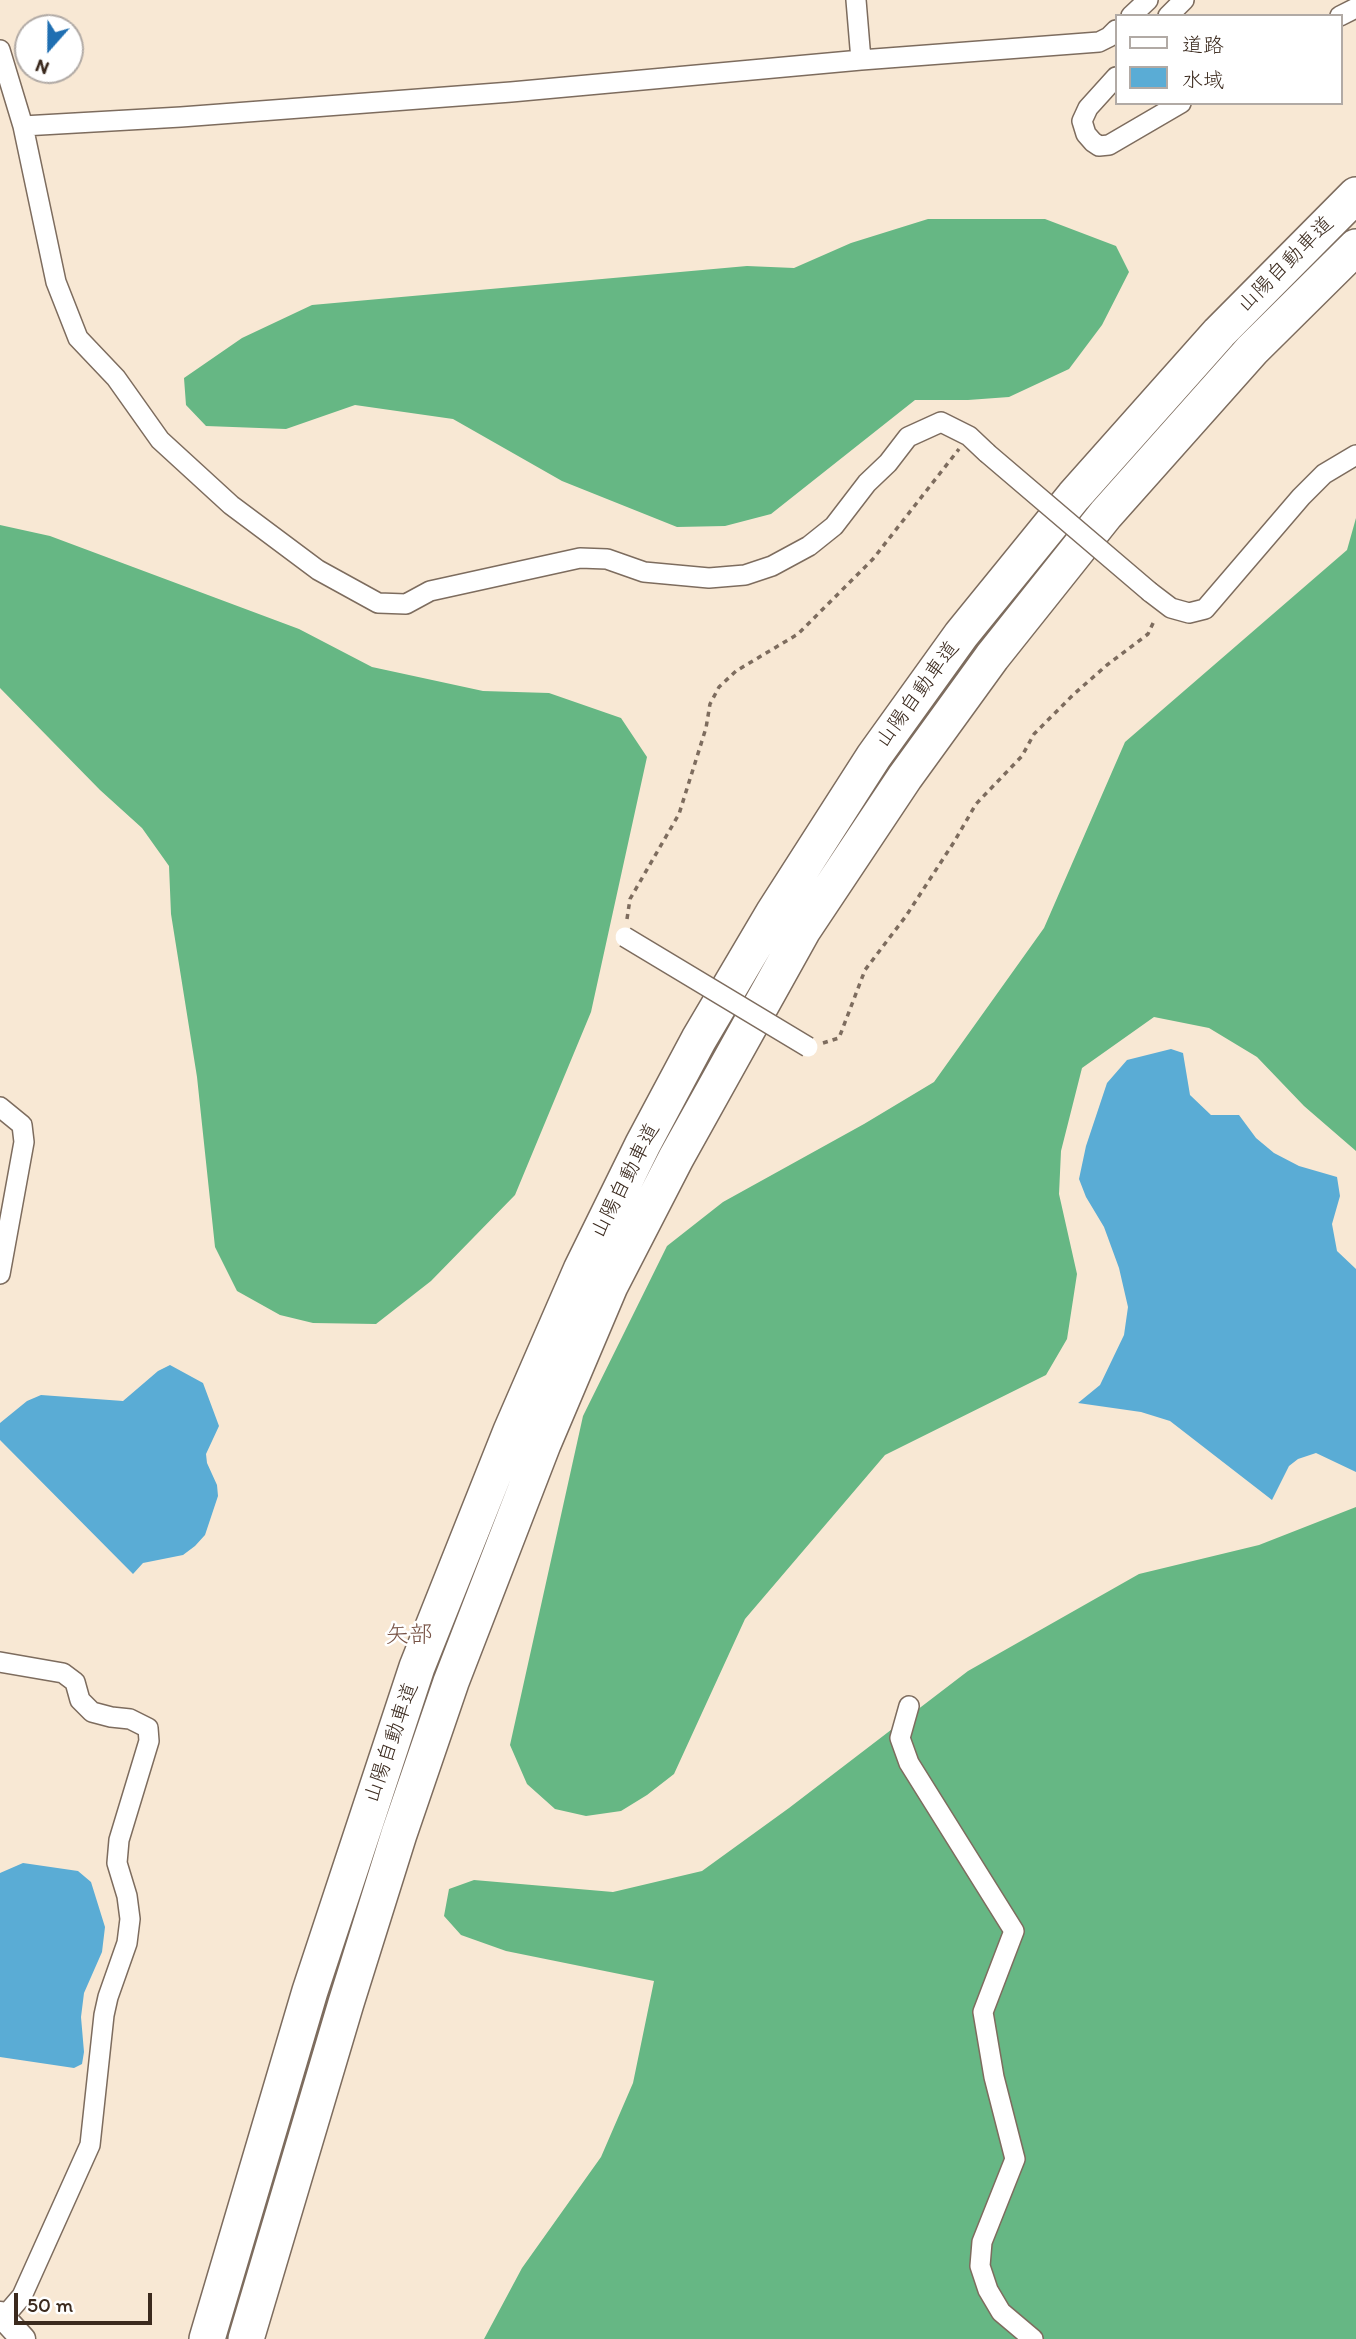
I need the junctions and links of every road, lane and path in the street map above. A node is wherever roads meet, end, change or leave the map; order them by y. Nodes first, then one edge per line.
1 (856, 0) edge
2 (1148, 0) edge
3 (1184, 0) edge
4 (1133, 14) edge
5 (1170, 14) edge
6 (1114, 32) edge
7 (0, 50) edge
8 (861, 60) junction
9 (1114, 80) edge
10 (1178, 105) edge
11 (23, 126) junction
12 (1356, 195) edge
13 (1356, 247) edge
14 (969, 436) junction
15 (1356, 454) edge
16 (1156, 598) junction
17 (625, 937) joint
18 (808, 1047) joint
19 (0, 1107) edge
20 (0, 1274) edge
21 (0, 1662) edge
22 (909, 1706) dead end
23 (2, 2316) edge
24 (23, 2339) edge
25 (207, 2339) edge
26 (246, 2339) edge
27 (1033, 2339) edge

1 - 8 street
2 - 4 street
3 - 5 street
6 - 8 street
7 - 11 street
8 - 11 street
9 - 10 street
11 - 14 street
12 - 25 highway, 山陽自動車道
13 - 26 highway, 山陽自動車道
14 - 16 street, bridge
14 - 17 path
15 - 16 street
16 - 18 path
17 - 18 street, bridge
19 - 20 street
21 - 23 street
22 - 27 street
23 - 24 street

